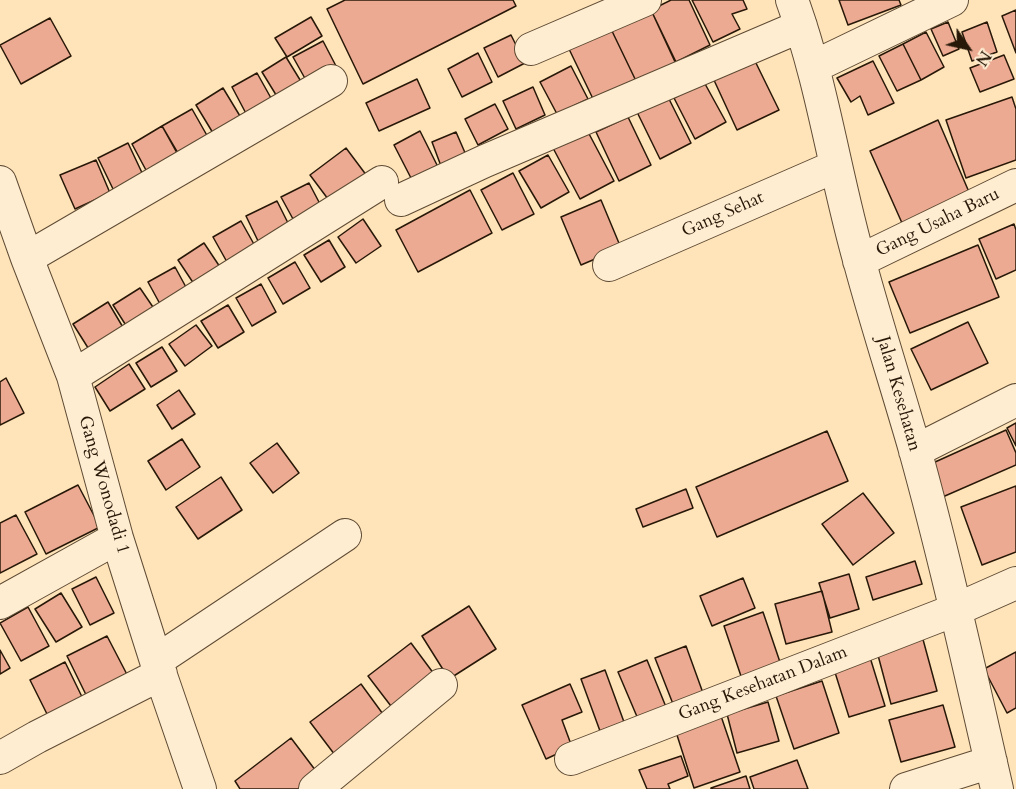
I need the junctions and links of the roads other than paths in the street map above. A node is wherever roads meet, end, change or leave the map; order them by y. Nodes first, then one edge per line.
1 (645, 0) edge
2 (952, 0) edge
3 (796, 13) edge
4 (531, 49) dead end
5 (813, 67) junction
6 (331, 81) dead end
7 (836, 165) junction
8 (0, 183) edge
9 (1016, 185) edge
10 (7, 223) edge
11 (27, 258) junction
12 (859, 261) junction
13 (609, 265) dead end
14 (73, 376) junction
15 (1016, 400) edge
16 (915, 451) junction
17 (345, 535) dead end
18 (117, 538) junction
19 (1016, 582) edge
20 (0, 603) edge
21 (955, 610) junction
22 (159, 668) junction
23 (441, 685) dead end
24 (0, 758) edge
25 (571, 759) dead end
26 (994, 776) edge
27 (200, 789) edge
28 (315, 789) edge
29 (906, 789) edge

1 - 4 street
2 - 5 street
3 - 5 street, Jalan Kesehatan
3 - 14 street
5 - 7 street, Jalan Kesehatan
6 - 11 street
7 - 12 street, Jalan Kesehatan
7 - 13 street, Gang Sehat
8 - 10 street, Gang Wonodadi 1
9 - 12 street, Gang Usaha Baru
10 - 11 street, Gang Wonodadi 1
11 - 14 street, Gang Wonodadi 1
12 - 16 street, Jalan Kesehatan
14 - 18 street, Gang Wonodadi 1
15 - 16 street
16 - 21 street, Jalan Kesehatan
17 - 22 street
18 - 20 street
18 - 22 street, Gang Wonodadi 1
19 - 21 street, Gang Kesehatan Dalam
21 - 25 street, Gang Kesehatan Dalam
21 - 26 street, Jalan Kesehatan
22 - 24 street
22 - 27 street, Gang Wonodadi 1
23 - 28 street
26 - 29 street

